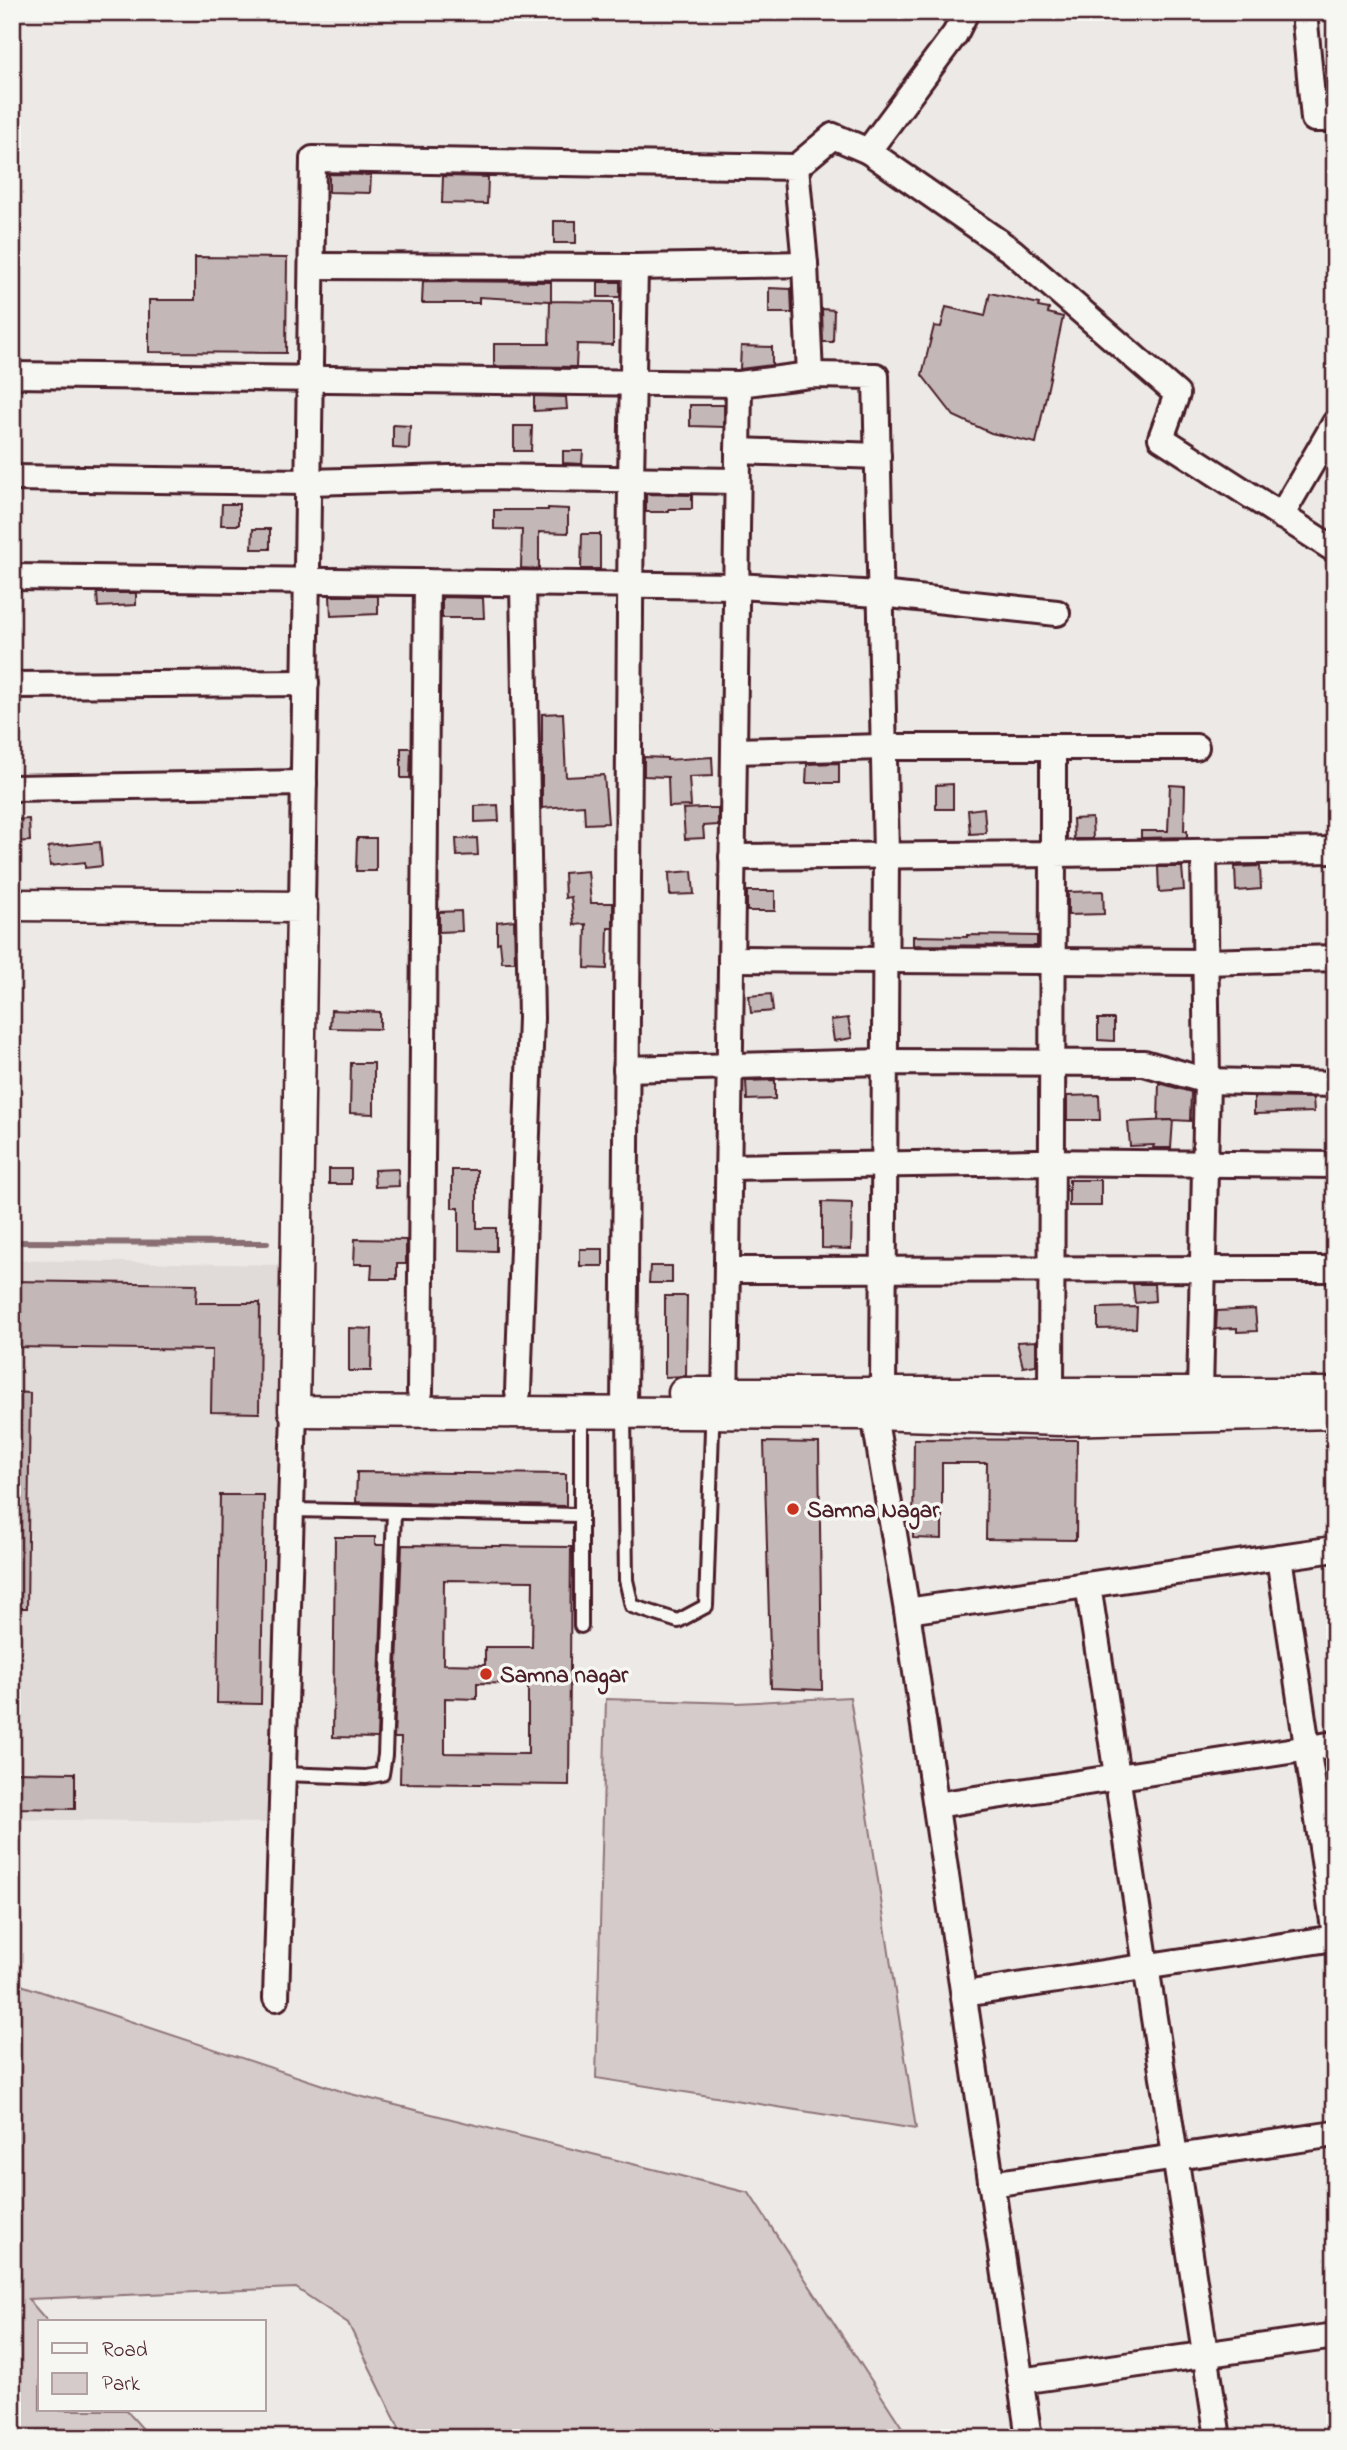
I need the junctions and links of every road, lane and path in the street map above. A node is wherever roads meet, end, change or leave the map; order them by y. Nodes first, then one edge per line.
1 (966, 12) edge
2 (1304, 12) edge
3 (1335, 119) edge
4 (868, 151) junction
5 (796, 167) junction
6 (805, 264) junction
7 (312, 266) junction
8 (635, 267) junction
9 (12, 375) edge
10 (810, 375) junction
11 (310, 379) junction
12 (634, 382) junction
13 (739, 384) junction
14 (1335, 423) edge
15 (738, 451) junction
16 (878, 456) junction
17 (12, 478) edge
18 (631, 479) junction
19 (737, 481) junction
20 (309, 482) junction
21 (1281, 516) junction
22 (1335, 550) edge
23 (12, 578) edge
24 (307, 579) junction
25 (427, 582) junction
26 (630, 584) junction
27 (523, 585) junction
28 (736, 586) junction
29 (880, 594) junction
30 (1057, 613) dead end
31 (306, 682) junction
32 (12, 685) edge
33 (883, 747) junction
34 (1052, 747) junction
35 (1196, 747) dead end
36 (734, 751) junction
37 (304, 783) junction
38 (12, 788) edge
39 (1335, 850) edge
40 (1203, 852) junction
41 (1053, 854) junction
42 (886, 855) junction
43 (732, 857) junction
44 (12, 905) edge
45 (302, 907) junction
46 (1335, 958) edge
47 (731, 959) junction
48 (886, 960) junction
49 (1053, 961) junction
50 (1206, 962) junction
51 (883, 1062) junction
52 (1052, 1063) junction
53 (729, 1068) junction
54 (626, 1069) junction
55 (1207, 1081) junction
56 (1335, 1084) edge
57 (1053, 1162) junction
58 (884, 1164) junction
59 (1205, 1164) junction
60 (1335, 1165) edge
61 (728, 1167) junction
62 (1335, 1269) edge
63 (727, 1270) junction
64 (883, 1270) junction
65 (1052, 1270) junction
66 (1202, 1270) junction
67 (420, 1392) junction
68 (518, 1392) junction
69 (1052, 1393) junction
70 (1200, 1393) junction
71 (1335, 1393) edge
72 (876, 1400) junction
73 (295, 1401) junction
74 (624, 1402) junction
75 (720, 1406) junction
76 (581, 1412) junction
77 (1335, 1413) edge
78 (291, 1510) junction
79 (394, 1512) junction
80 (581, 1516) junction
81 (1335, 1549) edge
82 (1279, 1557) junction
83 (1088, 1585) junction
84 (907, 1611) junction
85 (581, 1626) dead end
86 (1335, 1744) edge
87 (1307, 1748) junction
88 (283, 1774) junction
89 (1118, 1777) junction
90 (936, 1805) junction
91 (1335, 1937) edge
92 (1147, 1967) junction
93 (964, 1994) junction
94 (276, 1998) dead end
95 (1335, 2134) edge
96 (1175, 2157) junction
97 (992, 2184) junction
98 (1335, 2336) edge
99 (1206, 2354) junction
100 (1020, 2381) junction
101 (1029, 2438) edge
102 (1218, 2438) edge

1 - 4 street
2 - 3 street
4 - 5 street
4 - 21 street
5 - 6 street
5 - 7 street
6 - 8 street
6 - 10 street
7 - 8 street
7 - 11 street
8 - 12 street
9 - 11 street
10 - 13 street
10 - 16 street
11 - 12 street
11 - 20 street
12 - 13 street
12 - 18 street
13 - 15 street
14 - 21 street
15 - 16 street
15 - 19 street
16 - 29 street
17 - 20 street
18 - 19 street
18 - 20 street
18 - 26 street
19 - 28 street
20 - 24 street
21 - 22 street
23 - 24 street
24 - 25 street
24 - 31 street
25 - 27 street
25 - 67 street
26 - 27 street
26 - 28 street
26 - 54 street
27 - 68 street
28 - 29 street
28 - 36 street
29 - 30 street
29 - 33 street
31 - 32 street
31 - 37 street
33 - 34 street
33 - 36 street
33 - 42 street
34 - 35 street
34 - 41 street
36 - 43 street
37 - 38 street
37 - 45 street
39 - 40 street
40 - 41 street
40 - 50 street
41 - 42 street
41 - 49 street
42 - 43 street
42 - 48 street
43 - 47 street
44 - 45 street
45 - 73 street
46 - 50 street
47 - 48 street
47 - 53 street
48 - 49 street
48 - 51 street
49 - 50 street
49 - 52 street
50 - 55 street
51 - 52 street
51 - 53 street
51 - 58 street
52 - 55 street
52 - 57 street
53 - 54 street
53 - 61 street
54 - 74 street
55 - 56 street
55 - 59 street
57 - 58 street
57 - 59 street
57 - 65 street
58 - 61 street
58 - 64 street
59 - 60 street
59 - 66 street
61 - 63 street
62 - 66 street
63 - 64 street
63 - 75 street
64 - 65 street
64 - 72 street
65 - 66 street
65 - 69 street
66 - 70 street
67 - 68 street
67 - 73 street
68 - 74 street
69 - 70 street
69 - 72 street
70 - 71 street
72 - 75 street
72 - 77 street
72 - 84 street
73 - 76 street
73 - 78 street
74 - 75 street
74 - 75 lane
74 - 76 street
76 - 80 lane
78 - 79 lane
78 - 88 street
79 - 80 lane
79 - 88 lane
80 - 85 lane
81 - 82 street
82 - 83 street
82 - 87 street
83 - 84 street
83 - 89 street
84 - 90 street
86 - 87 street
87 - 89 street
87 - 91 street
88 - 94 street
89 - 90 street
89 - 92 street
90 - 93 street
91 - 92 street
92 - 93 street
92 - 96 street
93 - 97 street
95 - 96 street
96 - 97 street
96 - 99 street
97 - 100 street
98 - 99 street
99 - 100 street
99 - 102 street
100 - 101 street

